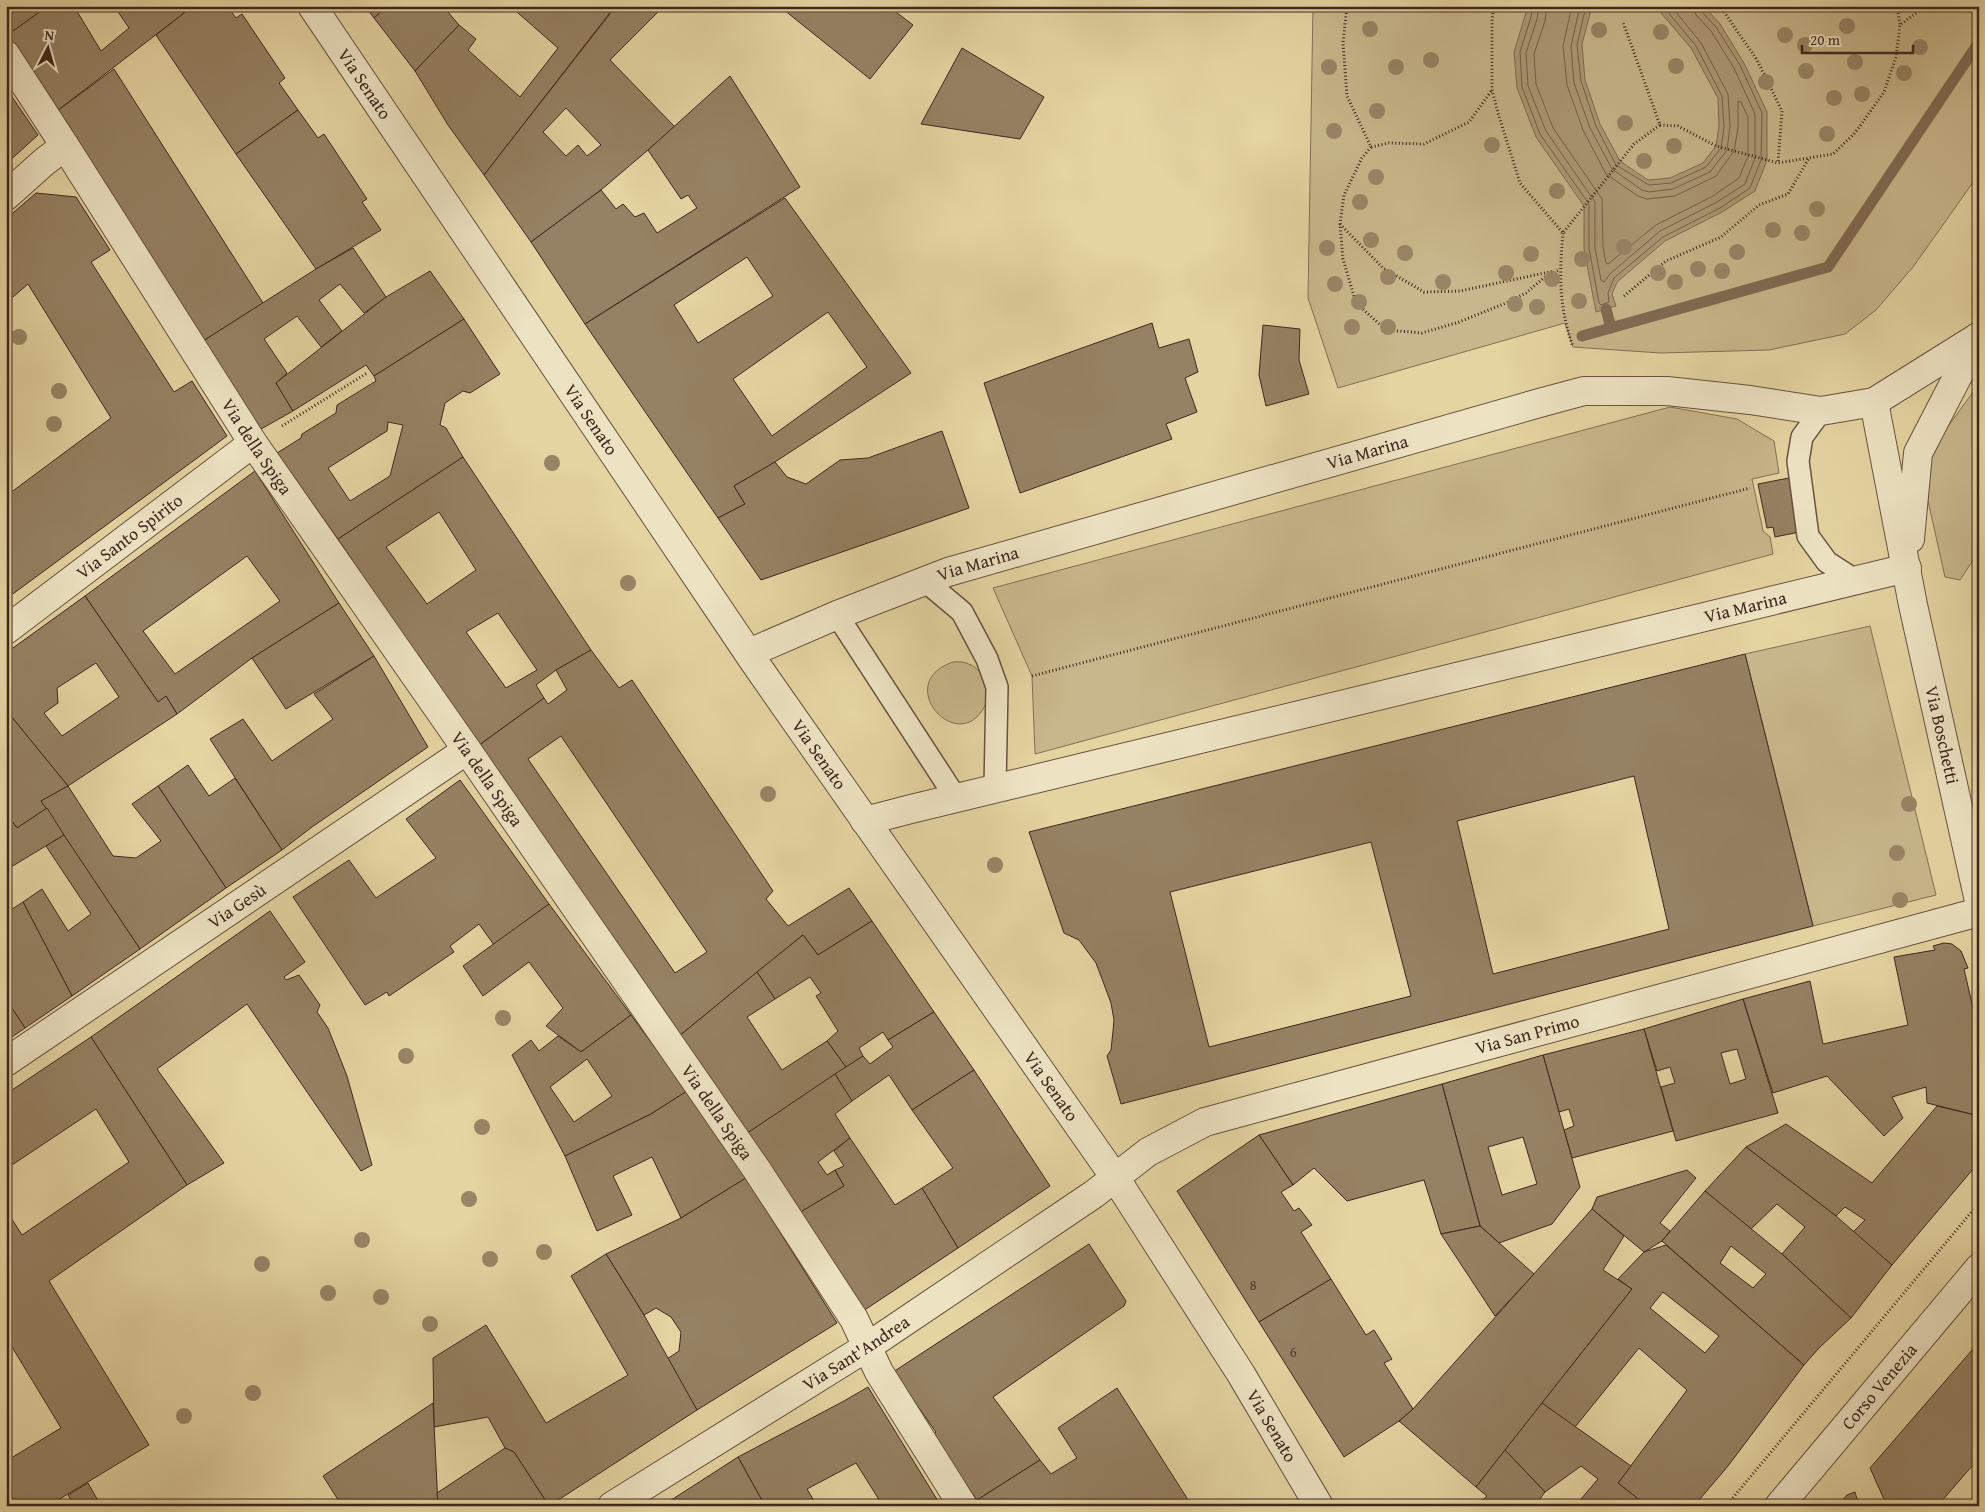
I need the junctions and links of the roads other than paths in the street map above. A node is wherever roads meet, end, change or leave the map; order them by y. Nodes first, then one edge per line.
1 (312, 6) edge
2 (6, 55) edge
3 (66, 146) junction
4 (6, 196) edge
5 (1978, 337) edge
6 (1874, 402) junction
7 (1821, 411) junction
8 (253, 443) junction
9 (1907, 568) junction
10 (924, 580) junction
11 (1855, 580) junction
12 (837, 615) junction
13 (6, 630) edge
14 (750, 653) junction
15 (467, 750) junction
16 (995, 788) junction
17 (956, 798) junction
18 (865, 822) junction
19 (1979, 902) edge
20 (1979, 912) edge
21 (6, 1062) edge
22 (1105, 1186) junction
23 (1979, 1268) edge
24 (867, 1346) junction
25 (612, 1506) edge
26 (963, 1506) edge
27 (1319, 1506) edge
28 (1780, 1506) edge

1 - 14 street, Via Senato
2 - 3 street, Via della Spiga
3 - 4 street
3 - 8 street, Via della Spiga
5 - 6 street, Via Marina
5 - 9 street, Via Marina
6 - 7 street, Via Marina
6 - 9 street
7 - 10 street, Via Marina
7 - 11 lane
8 - 13 street, Via Santo Spirito
8 - 15 street, Via della Spiga
9 - 11 street, Via Marina
9 - 19 street, Via Boschetti
10 - 12 street, Via Marina
10 - 16 lane, Via Marina
11 - 16 street, Via Marina
12 - 14 street, Via Marina
12 - 17 lane
14 - 18 street, Via Senato
15 - 21 street, Via Gesù
15 - 24 street, Via della Spiga
16 - 17 street, Via Marina
17 - 18 street, Via Marina
18 - 22 street, Via Senato
20 - 22 street, Via San Primo
22 - 24 street, Via Sant'Andrea
22 - 27 street, Via Senato
23 - 28 street, Corso Venezia
24 - 25 street, Via Sant'Andrea
24 - 26 street, Via della Spiga

